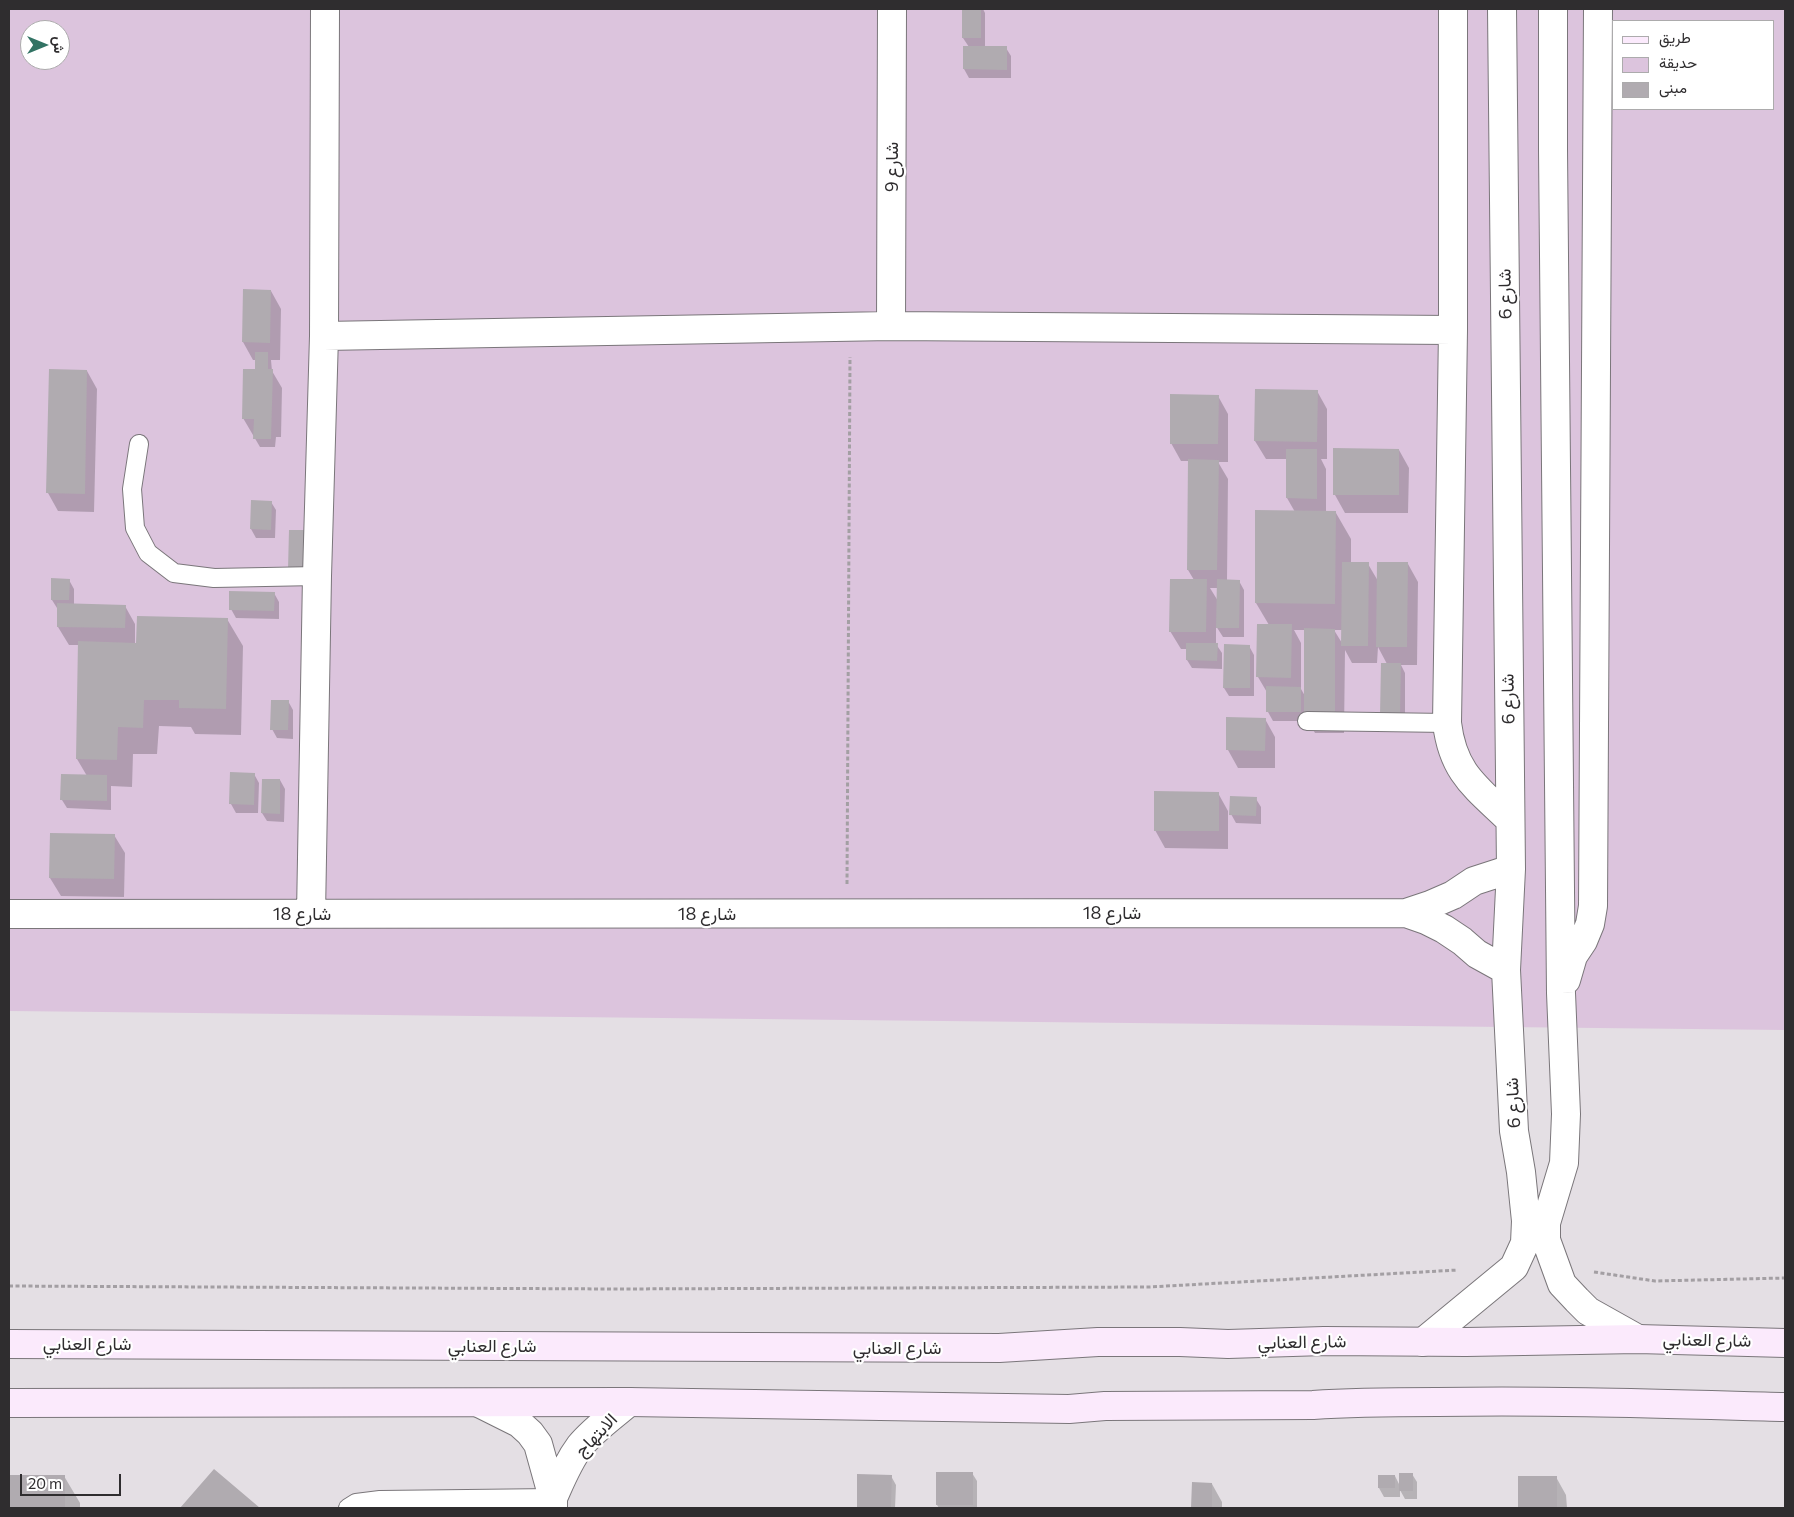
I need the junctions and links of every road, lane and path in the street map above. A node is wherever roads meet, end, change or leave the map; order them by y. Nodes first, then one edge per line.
1 (325, 9) edge
2 (892, 9) edge
3 (1453, 9) edge
4 (1502, 9) edge
5 (1553, 9) edge
6 (1598, 9) edge
7 (891, 326) junction
8 (850, 327) junction
9 (1453, 330) junction
10 (324, 336) junction
11 (139, 444) dead end
12 (317, 576) junction
13 (1307, 721) dead end
14 (1446, 723) junction
15 (1510, 820) junction
16 (1511, 869) junction
17 (1406, 913) junction
18 (9, 914) edge
19 (312, 914) junction
20 (847, 914) junction
21 (1506, 970) junction
22 (1561, 993) junction
23 (1564, 1163) junction
24 (1521, 1172) junction
25 (1556, 1265) junction
26 (1465, 1270) dead end
27 (1785, 1278) edge
28 (9, 1286) edge
29 (1638, 1339) junction
30 (1423, 1342) junction
31 (1785, 1342) edge
32 (9, 1344) edge
33 (479, 1402) junction
34 (629, 1402) junction
35 (9, 1403) edge
36 (1785, 1407) edge
37 (553, 1503) edge
38 (348, 1508) edge

1 - 10 street
2 - 7 street, شارع 9
3 - 9 street
4 - 15 street, شارع 6
5 - 22 street
6 - 22 street
7 - 8 street
7 - 9 street
8 - 10 street
8 - 20 path
9 - 14 street
10 - 12 street
11 - 12 lane
12 - 19 street
13 - 14 lane
14 - 15 street
15 - 16 street, شارع 6
16 - 17 street, شارع 18
16 - 21 street, شارع 6
17 - 20 street, شارع 18
17 - 21 street, شارع 18
18 - 19 street, شارع 18
19 - 20 street, شارع 18
21 - 24 street, شارع 6
22 - 23 street
23 - 24 street
23 - 25 street
24 - 30 street, شارع 6
25 - 27 path
25 - 29 street
26 - 28 path
29 - 30 street, شارع العنابي
29 - 31 street, شارع العنابي
30 - 32 street, شارع العنابي
33 - 34 street
33 - 35 street
33 - 37 street
34 - 36 street
34 - 37 street, الابتهاج
37 - 38 lane

